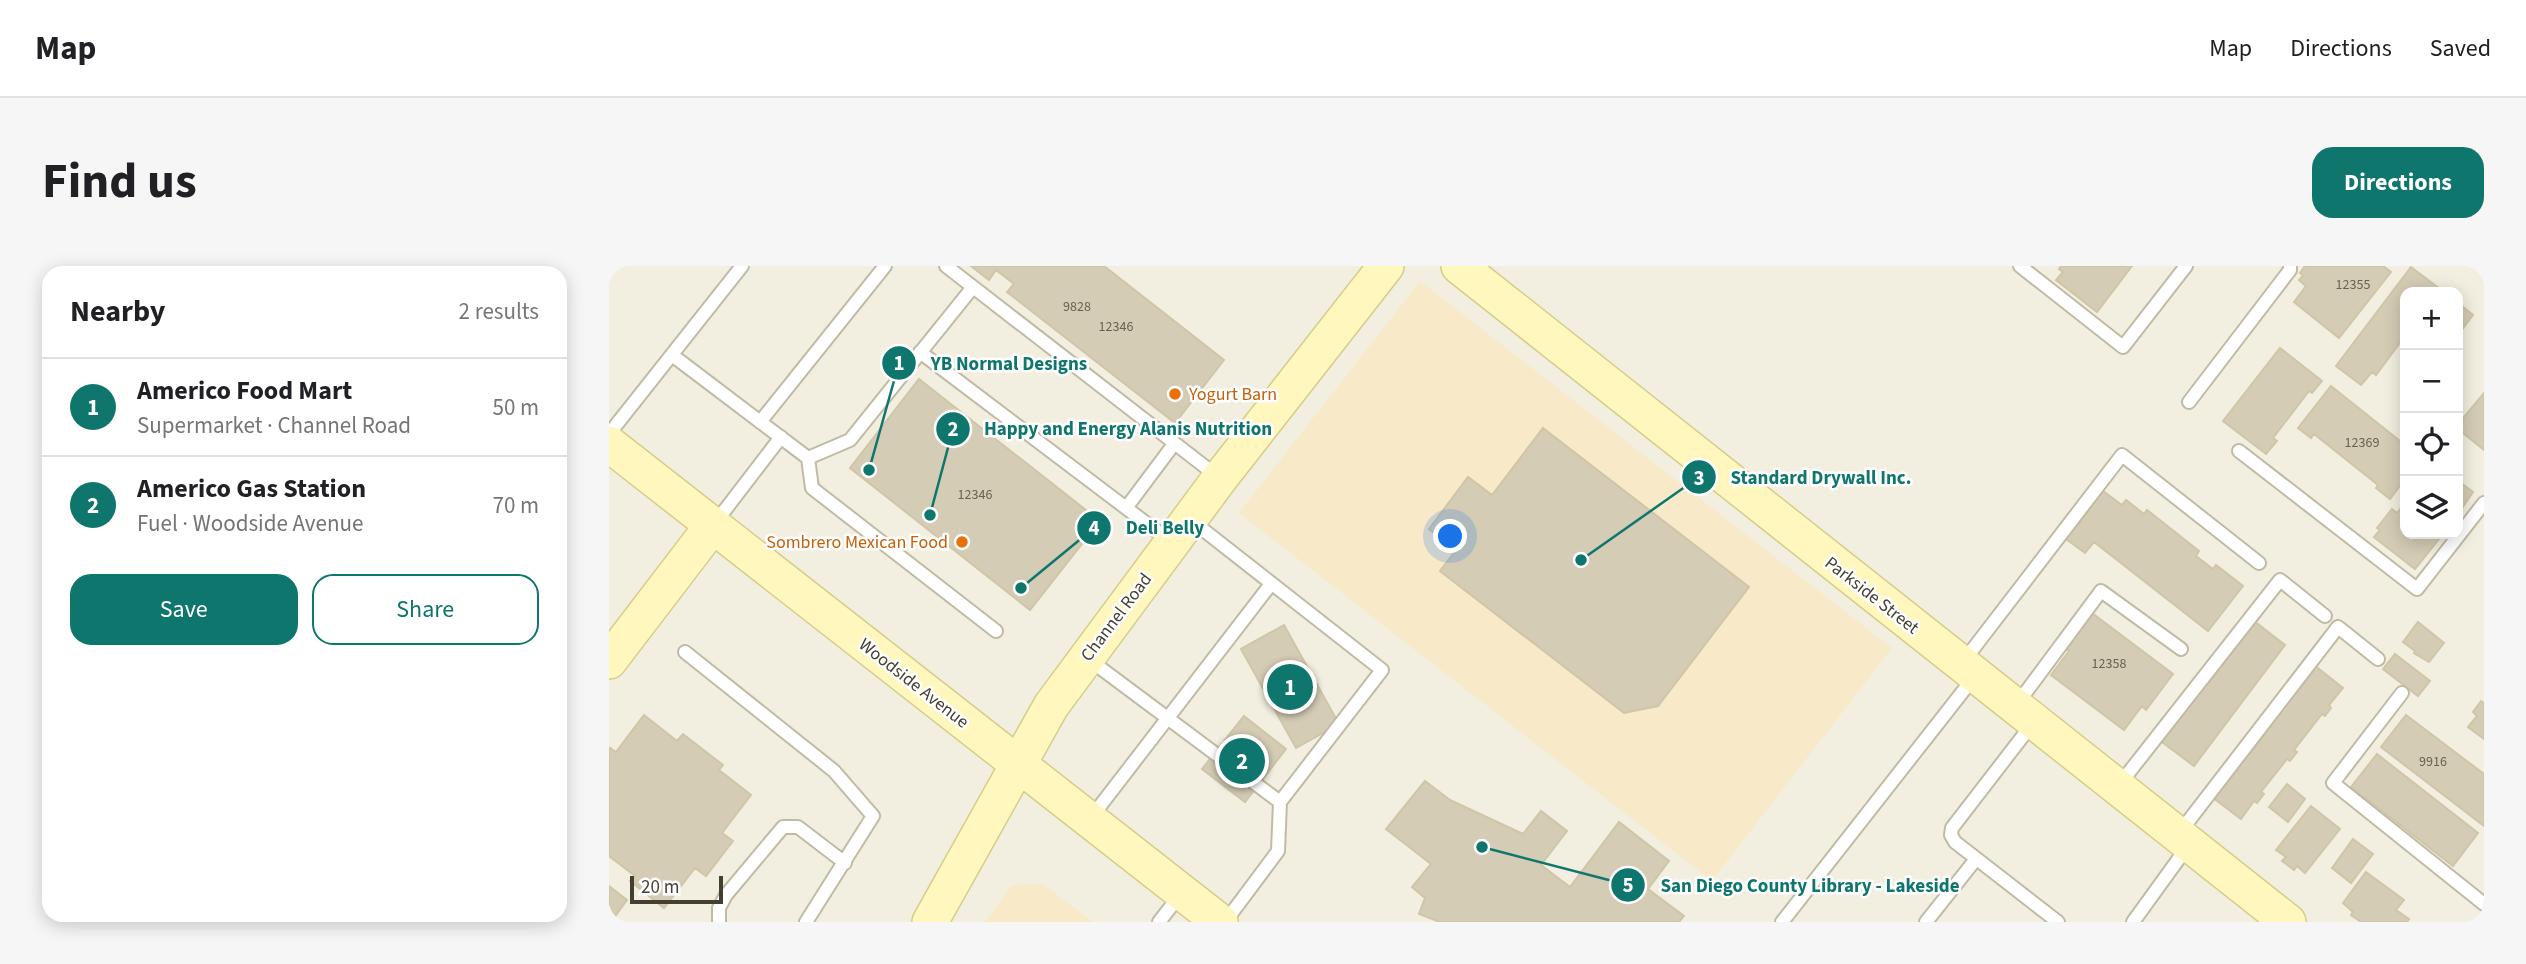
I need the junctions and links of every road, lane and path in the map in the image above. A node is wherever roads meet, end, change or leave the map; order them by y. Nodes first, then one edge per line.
1 (742, 266) edge
2 (885, 266) edge
3 (946, 266) edge
4 (1386, 266) edge
5 (1459, 266) edge
6 (2020, 266) edge
7 (2186, 266) edge
8 (2290, 266) edge
9 (973, 287) junction
10 (920, 352) junction
11 (672, 355) junction
12 (2189, 402) dead end
13 (760, 422) junction
14 (609, 434) edge
15 (781, 437) junction
16 (609, 444) edge
17 (1174, 444) junction
18 (2239, 451) dead end
19 (808, 458) junction
20 (1220, 478) junction
21 (2484, 503) edge
22 (1126, 508) junction
23 (713, 525) junction
24 (1181, 531) junction
25 (2259, 563) dead end
26 (1271, 584) junction
27 (2325, 616) dead end
28 (996, 631) dead end
29 (2181, 649) dead end
30 (685, 652) dead end
31 (1086, 657) junction
32 (2378, 659) dead end
33 (609, 661) edge
34 (1968, 671) junction
35 (2402, 693) dead end
36 (2024, 715) junction
37 (1168, 718) junction
38 (1018, 763) junction
39 (2117, 788) junction
40 (1280, 802) junction
41 (1089, 819) junction
42 (2183, 840) junction
43 (1976, 859) junction
44 (845, 863) junction
45 (1182, 892) junction
46 (2484, 904) edge
47 (719, 922) edge
48 (806, 922) edge
49 (930, 922) edge
50 (1159, 922) edge
51 (1222, 922) edge
52 (1782, 922) edge
53 (1926, 922) edge
54 (2058, 922) edge
55 (2133, 922) edge
56 (2288, 922) edge

1 - 11 lane
2 - 13 lane
3 - 9 lane
4 - 20 main road, Channel Road
5 - 34 main road, Parkside Street
6 - 7 lane
8 - 12 lane
9 - 10 lane
9 - 17 lane
10 - 19 lane
10 - 22 lane
11 - 13 lane
11 - 14 lane
13 - 15 lane
15 - 19 lane
15 - 23 lane
16 - 23 main road, Woodside Avenue
17 - 20 lane
17 - 22 lane
18 - 21 lane
19 - 28 lane
20 - 24 main road, Channel Road
22 - 24 lane
23 - 33 main road
23 - 38 main road, Woodside Avenue
24 - 26 lane
24 - 31 main road, Channel Road
25 - 34 lane
26 - 37 lane
26 - 40 lane
27 - 39 lane
29 - 36 lane
30 - 44 lane
31 - 37 lane
31 - 38 main road, Channel Road
32 - 42 lane
34 - 36 main road, Parkside Street
34 - 52 lane
35 - 46 lane
36 - 39 main road, Parkside Street
36 - 43 lane
37 - 40 lane
37 - 41 lane
38 - 41 main road, Woodside Avenue
38 - 49 main road, Channel Road
39 - 42 main road, Parkside Street
40 - 51 lane
41 - 45 main road, Woodside Avenue
42 - 55 lane
42 - 56 main road, Parkside Street
43 - 53 lane
43 - 54 lane
44 - 47 lane
44 - 48 lane
45 - 50 lane
45 - 51 main road, Woodside Avenue

